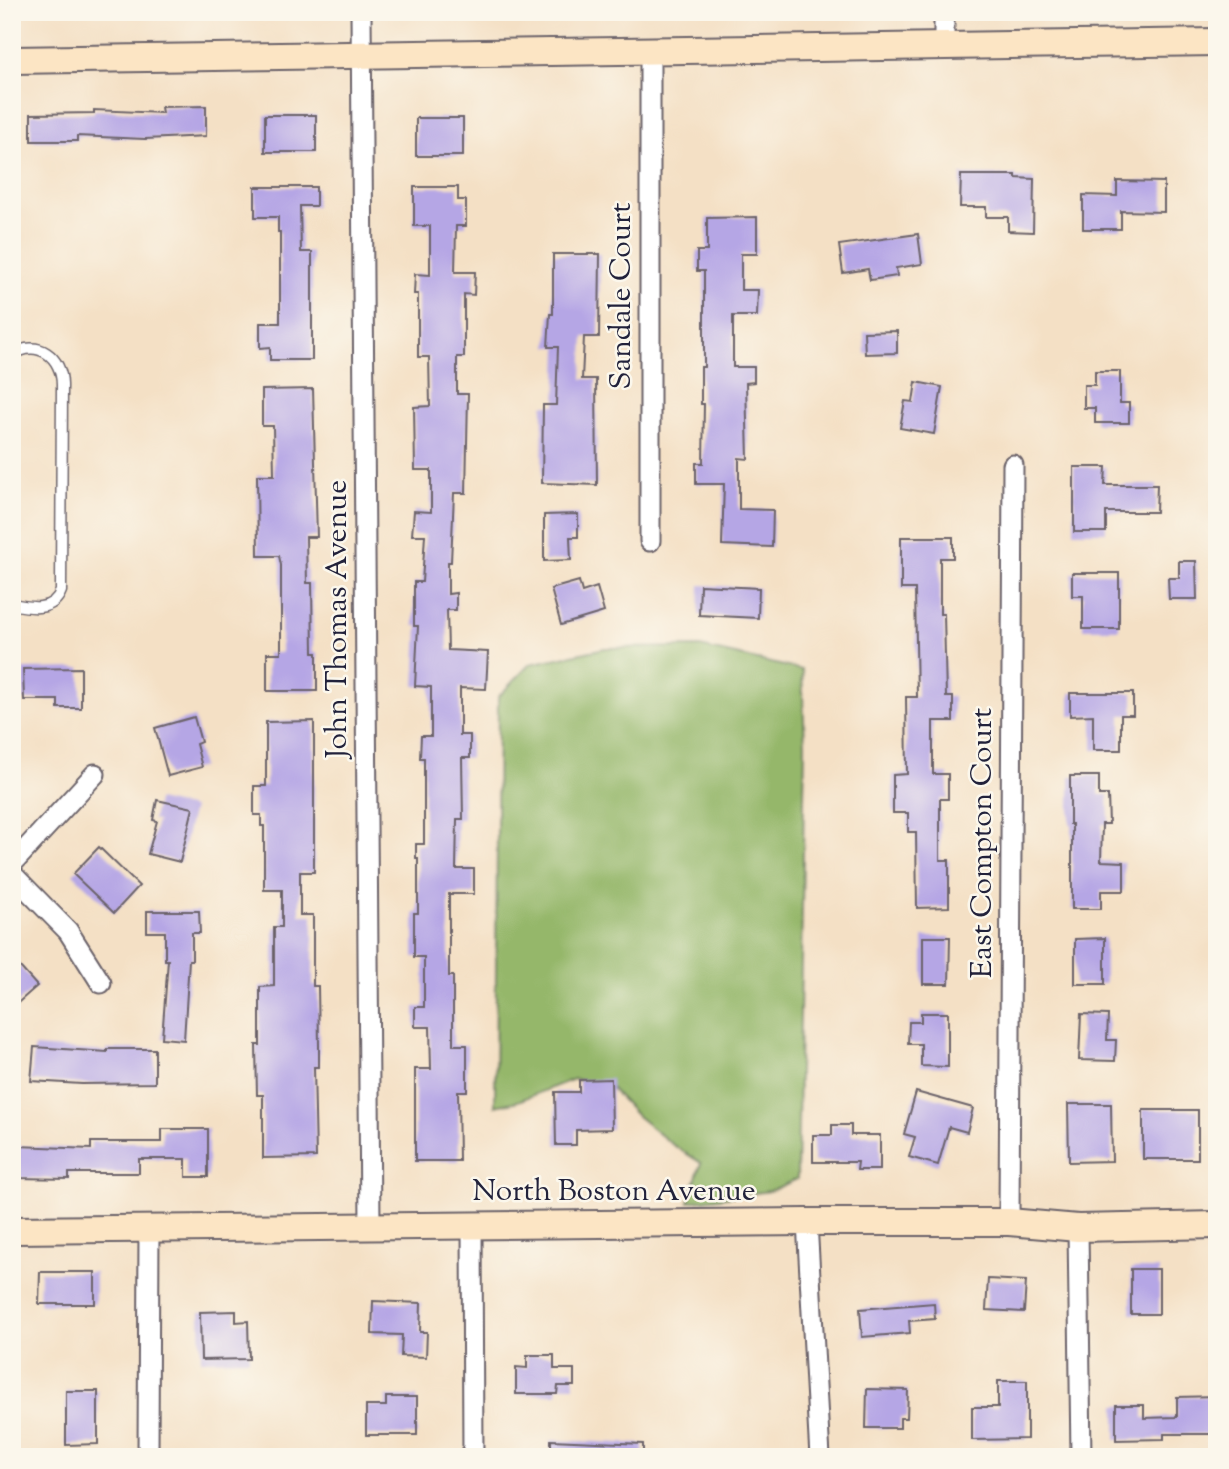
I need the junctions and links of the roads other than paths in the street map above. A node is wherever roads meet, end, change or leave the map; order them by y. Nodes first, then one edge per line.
1 (361, 12) edge
2 (944, 12) edge
3 (1217, 42) edge
4 (944, 46) junction
5 (650, 50) junction
6 (362, 54) junction
7 (12, 60) edge
8 (12, 355) edge
9 (1013, 465) dead end
10 (650, 541) dead end
11 (12, 604) edge
12 (94, 774) dead end
13 (12, 864) edge
14 (12, 874) edge
15 (101, 983) dead end
16 (807, 1222) junction
17 (1009, 1222) junction
18 (370, 1224) junction
19 (472, 1224) junction
20 (1217, 1225) edge
21 (149, 1228) junction
22 (1078, 1228) junction
23 (12, 1230) edge
24 (148, 1457) edge
25 (473, 1457) edge
26 (820, 1457) edge
27 (1081, 1457) edge

1 - 6 street, John Thomas Avenue
2 - 4 street
3 - 4 street
4 - 5 street
5 - 6 street
5 - 10 street, Sandale Court
6 - 7 street
6 - 18 street, John Thomas Avenue
8 - 11 lane
9 - 17 street, East Compton Court
12 - 13 street
14 - 15 street
16 - 17 street, North Boston Avenue
16 - 19 street, North Boston Avenue
16 - 26 street
17 - 22 street, North Boston Avenue
18 - 19 street, North Boston Avenue
18 - 21 street, North Boston Avenue
19 - 25 street
20 - 22 street, North Boston Avenue
21 - 23 street, North Boston Avenue
21 - 24 street
22 - 27 street

